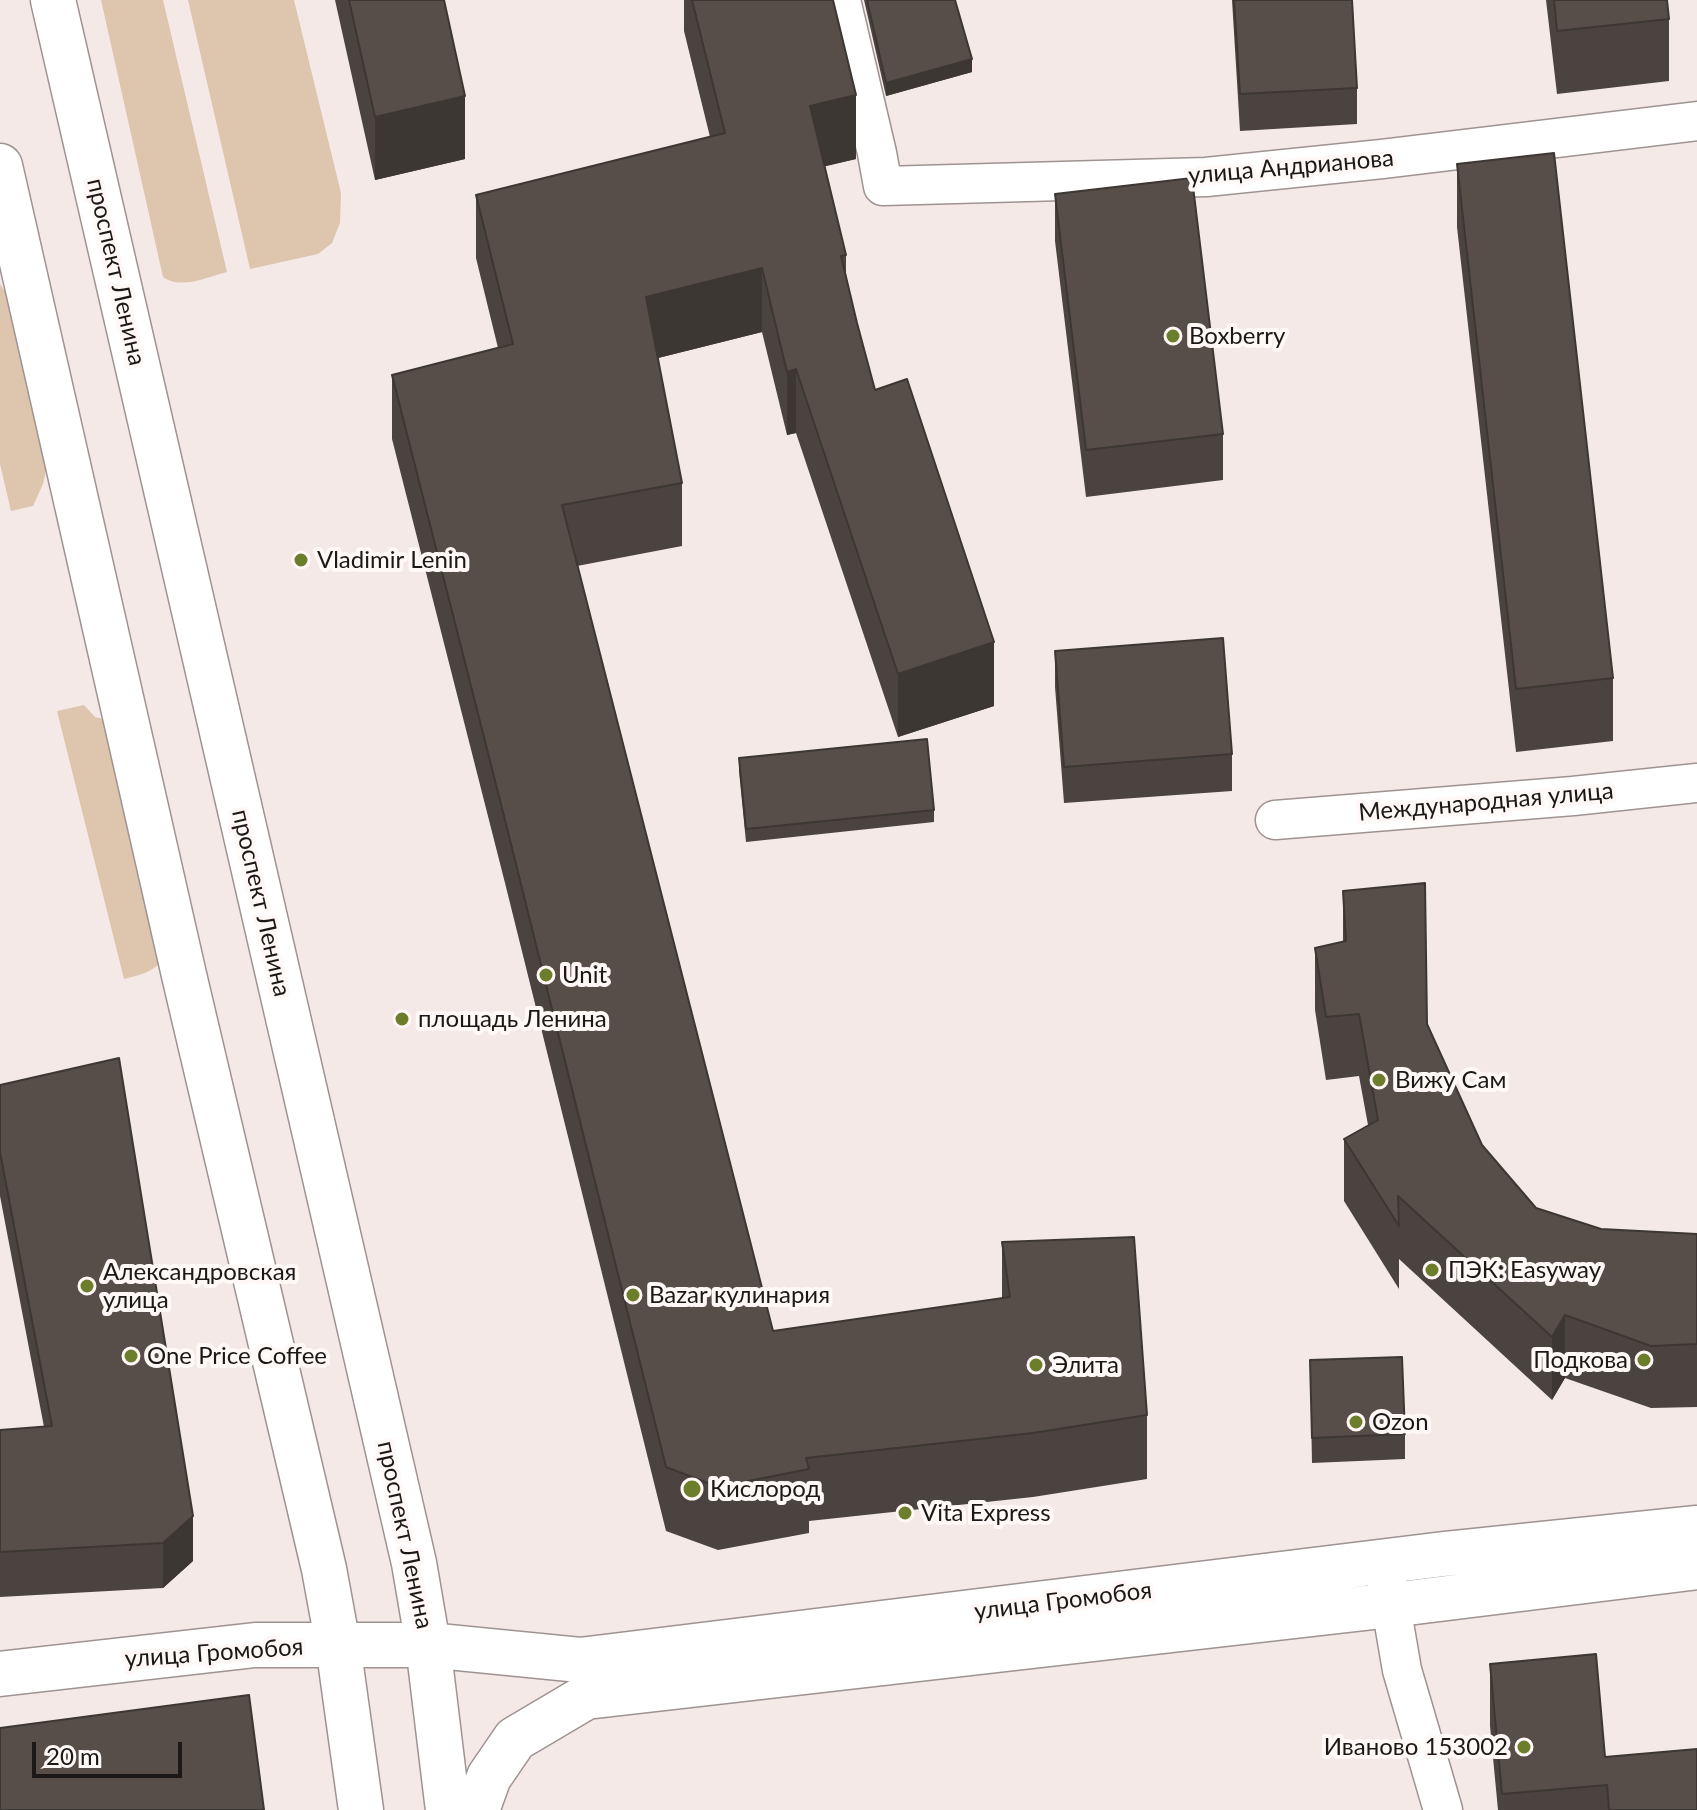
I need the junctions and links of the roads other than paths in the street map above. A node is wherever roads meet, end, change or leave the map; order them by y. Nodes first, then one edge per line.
1 (53, 0) edge
2 (841, 0) edge
3 (1697, 121) edge
4 (0, 166) edge
5 (1697, 783) edge
6 (1275, 820) dead end
7 (1697, 1528) edge
8 (1383, 1562) junction
9 (1697, 1567) edge
10 (1391, 1605) junction
11 (338, 1645) junction
12 (428, 1645) junction
13 (0, 1674) edge
14 (586, 1697) junction
15 (361, 1810) edge
16 (448, 1810) edge
17 (477, 1810) edge
18 (1443, 1810) edge

1 - 12 main road, проспект Ленина
2 - 3 street, улица Андрианова
4 - 11 main road
5 - 6 street, Международная улица
7 - 8 main road, улица Громобоя
8 - 10 street
8 - 12 main road, улица Громобоя
9 - 10 main road, улица Громобоя
10 - 14 main road, улица Громобоя
10 - 18 street
11 - 12 main road, улица Громобоя
11 - 13 main road, улица Громобоя
11 - 15 main road
12 - 14 main road, улица Громобоя
12 - 16 main road, проспект Ленина
14 - 17 main road, улица Громобоя

